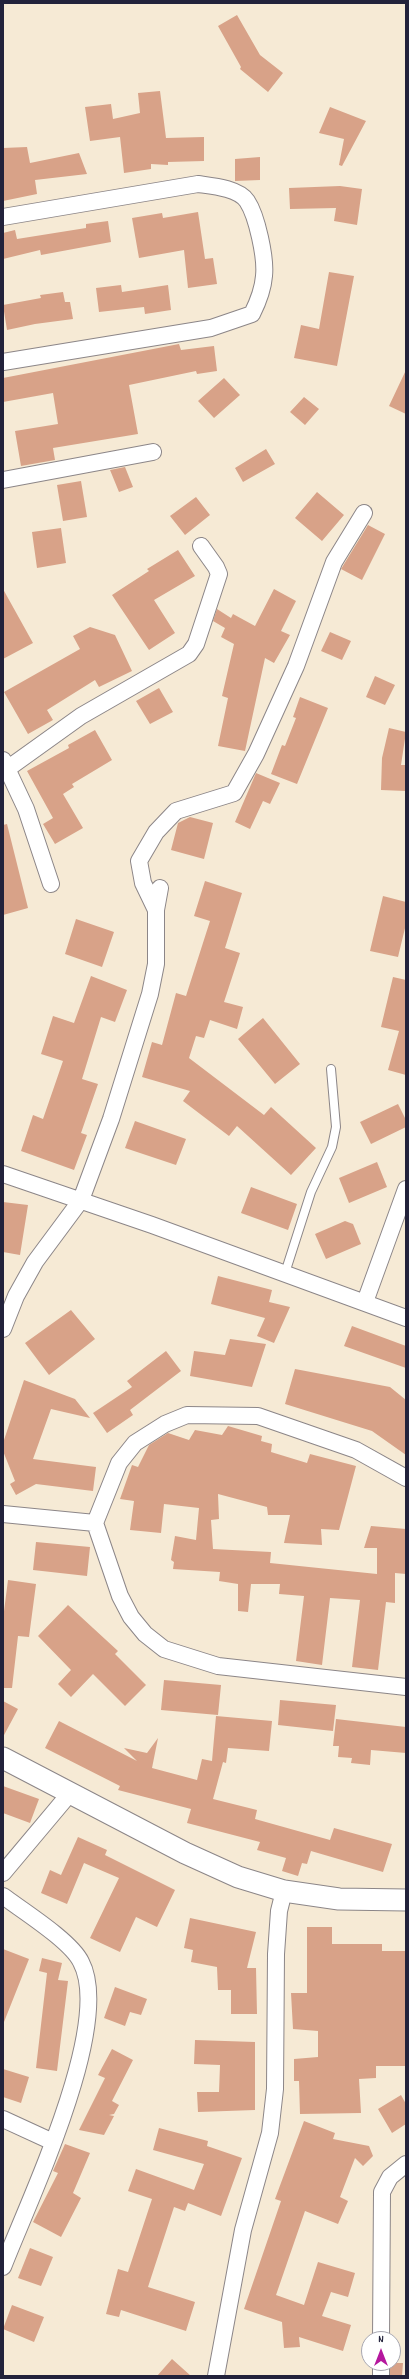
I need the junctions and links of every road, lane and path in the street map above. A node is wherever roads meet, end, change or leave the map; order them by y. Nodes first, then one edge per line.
1 (3, 217) edge
2 (3, 362) edge
3 (153, 452) dead end
4 (3, 480) edge
5 (364, 513) dead end
6 (201, 546) dead end
7 (4, 768) edge
8 (51, 884) dead end
9 (160, 888) dead end
10 (156, 910) junction
11 (331, 1069) dead end
12 (3, 1174) edge
13 (406, 1189) edge
14 (81, 1200) junction
15 (285, 1273) junction
16 (366, 1302) junction
17 (406, 1318) edge
18 (3, 1329) edge
19 (406, 1478) edge
20 (3, 1514) edge
21 (95, 1523) junction
22 (406, 1687) edge
23 (3, 1758) edge
24 (71, 1792) junction
25 (3, 1873) edge
26 (284, 1891) junction
27 (3, 1896) edge
28 (406, 1900) edge
29 (3, 2119) edge
30 (53, 2142) junction
31 (406, 2164) edge
32 (3, 2267) edge
33 (381, 2331) edge
34 (216, 2376) edge

1 - 2 street
3 - 4 street
5 - 10 street
6 - 7 street
7 - 8 street
9 - 10 street
10 - 14 street
11 - 15 lane
12 - 14 street
13 - 16 street
14 - 15 street
14 - 18 street
15 - 16 street
16 - 17 street
19 - 21 street
20 - 21 street
21 - 22 street
23 - 24 street
24 - 25 street
24 - 26 street
26 - 28 street
26 - 34 street
27 - 30 street
29 - 30 street
30 - 32 street
31 - 33 street

